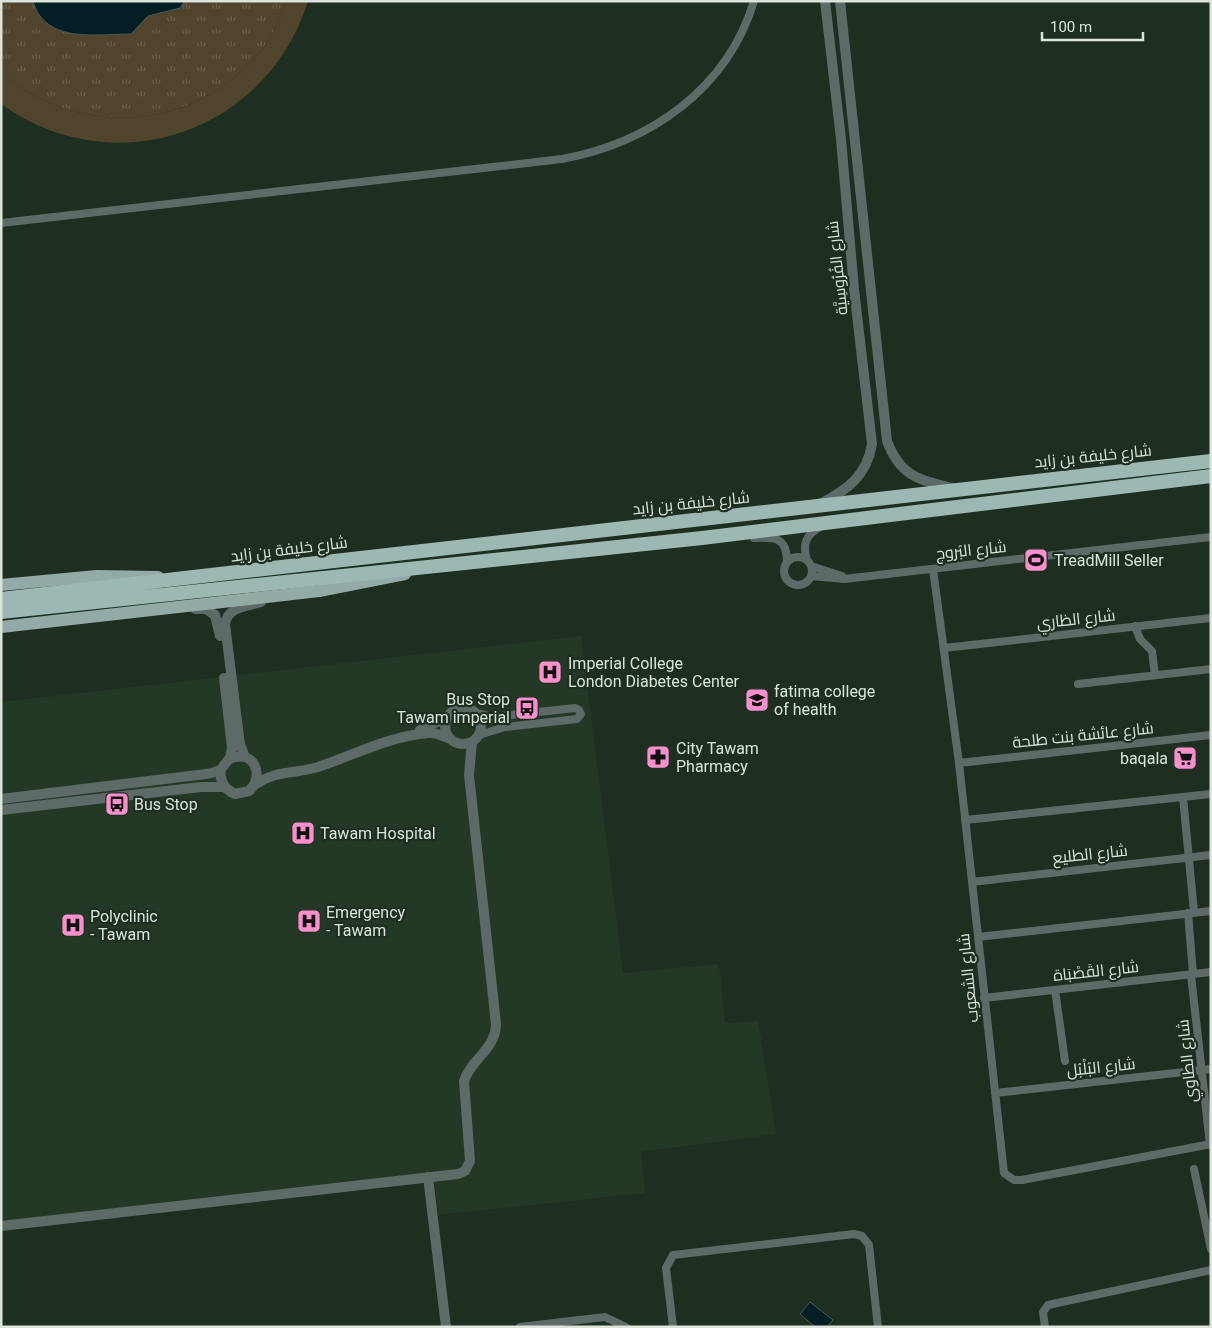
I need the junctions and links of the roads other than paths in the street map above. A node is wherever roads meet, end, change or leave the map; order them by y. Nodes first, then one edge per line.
1 (754, 1) edge
2 (825, 1) edge
3 (840, 1) edge
4 (828, 19) junction
5 (851, 89) junction
6 (1, 223) edge
7 (1211, 461) edge
8 (1211, 476) edge
9 (958, 489) junction
10 (815, 506) junction
11 (826, 523) junction
12 (1211, 537) edge
13 (702, 538) junction
14 (787, 562) junction
15 (809, 563) junction
16 (432, 567) junction
17 (933, 568) junction
18 (810, 576) junction
19 (854, 576) junction
20 (176, 579) junction
21 (1, 585) edge
22 (276, 596) junction
23 (1, 599) edge
24 (182, 606) junction
25 (1, 612) edge
26 (1211, 618) edge
27 (1135, 626) junction
28 (1, 627) edge
29 (944, 648) junction
30 (1211, 669) edge
31 (1155, 675) junction
32 (1078, 684) dead end
33 (476, 713) junction
34 (446, 718) junction
35 (1211, 735) edge
36 (476, 738) junction
37 (452, 741) junction
38 (249, 760) junction
39 (959, 763) junction
40 (224, 765) junction
41 (469, 775) junction
42 (256, 784) junction
43 (225, 788) junction
44 (77, 790) junction
45 (1211, 794) edge
46 (1183, 797) junction
47 (1, 799) edge
48 (51, 804) junction
49 (1, 810) edge
50 (965, 820) junction
51 (1211, 855) edge
52 (1189, 857) junction
53 (972, 882) junction
54 (1211, 911) edge
55 (1191, 913) junction
56 (978, 937) junction
57 (1211, 972) edge
58 (1192, 974) junction
59 (1055, 990) junction
60 (984, 998) junction
61 (1065, 1061) dead end
62 (1211, 1069) edge
63 (1202, 1070) junction
64 (995, 1093) junction
65 (1210, 1144) edge
66 (1194, 1169) dead end
67 (428, 1177) junction
68 (1, 1226) edge
69 (1211, 1250) edge
70 (1211, 1270) edge
71 (620, 1324) edge
72 (446, 1327) edge
73 (520, 1327) edge
74 (626, 1327) edge
75 (673, 1327) edge
76 (878, 1327) edge
77 (1045, 1327) edge

1 - 6 street
2 - 4 street, شارع الفُرُوسِيَّة
3 - 5 street, شارع الفُرُوسِيَّة
4 - 5 street
4 - 10 street, شارع الفُرُوسِيَّة
5 - 9 street, شارع الفُرُوسِيَّة
7 - 9 highway, شارع خليفة بن زايد
8 - 11 highway, شارع خليفة بن زايد
9 - 10 highway, شارع خليفة بن زايد
10 - 20 highway, شارع خليفة بن زايد
11 - 13 highway, شارع خليفة بن زايد
11 - 15 street
12 - 17 street, شارع البُروج
13 - 14 street
13 - 16 highway, شارع خليفة بن زايد
14 - 15 street
14 - 18 street
15 - 18 street
15 - 19 street, شارع البُروج
16 - 22 main road, شارع خليفة بن زايد
16 - 25 highway, شارع خليفة بن زايد
17 - 19 street, شارع البُروج
17 - 29 street, شارع الشعوب
18 - 19 street, شارع البُروج
20 - 21 main road, شارع خليفة بن زايد
20 - 23 highway, شارع خليفة بن زايد
22 - 24 main road, شارع خليفة بن زايد
22 - 38 street
24 - 28 main road, شارع خليفة بن زايد
24 - 40 street
26 - 27 street, شارع الظاري
27 - 29 street, شارع الظاري
27 - 31 street
29 - 39 street, شارع الشعوب
30 - 31 street
31 - 32 street
33 - 34 street
33 - 36 street
33 - 36 street
34 - 37 street
34 - 38 street
35 - 39 street, شارع عائشة بنت طلحة
36 - 37 street
36 - 41 street
37 - 41 street
37 - 42 street
38 - 40 street
38 - 42 street
39 - 50 street, شارع الشعوب
40 - 43 street
40 - 44 street
41 - 67 street
42 - 43 street
43 - 48 street
44 - 47 street
44 - 48 street
45 - 46 street
46 - 50 street
46 - 52 street, شارع الطاوي
48 - 49 street
50 - 53 street, شارع الشعوب
51 - 52 street, شارع الطليع
52 - 53 street, شارع الطليع
52 - 55 street, شارع الطاوي
53 - 56 street, شارع الشعوب
54 - 55 street
55 - 56 street
55 - 58 street, شارع الطاوي
56 - 60 street, شارع الشعوب
57 - 58 street, شارع القَصْبَاة
58 - 59 street, شارع القَصْبَاة
58 - 63 street, شارع الطاوي
59 - 60 street, شارع القَصْبَاة
59 - 61 street
60 - 64 street, شارع الشعوب
62 - 63 street, شارع البُلْبُل
63 - 64 street, شارع البُلْبُل
63 - 65 street, شارع الطاوي
64 - 65 street, شارع الشعوب
66 - 69 street
67 - 68 street
67 - 72 street
70 - 77 street
71 - 73 street
71 - 74 street
75 - 76 street

